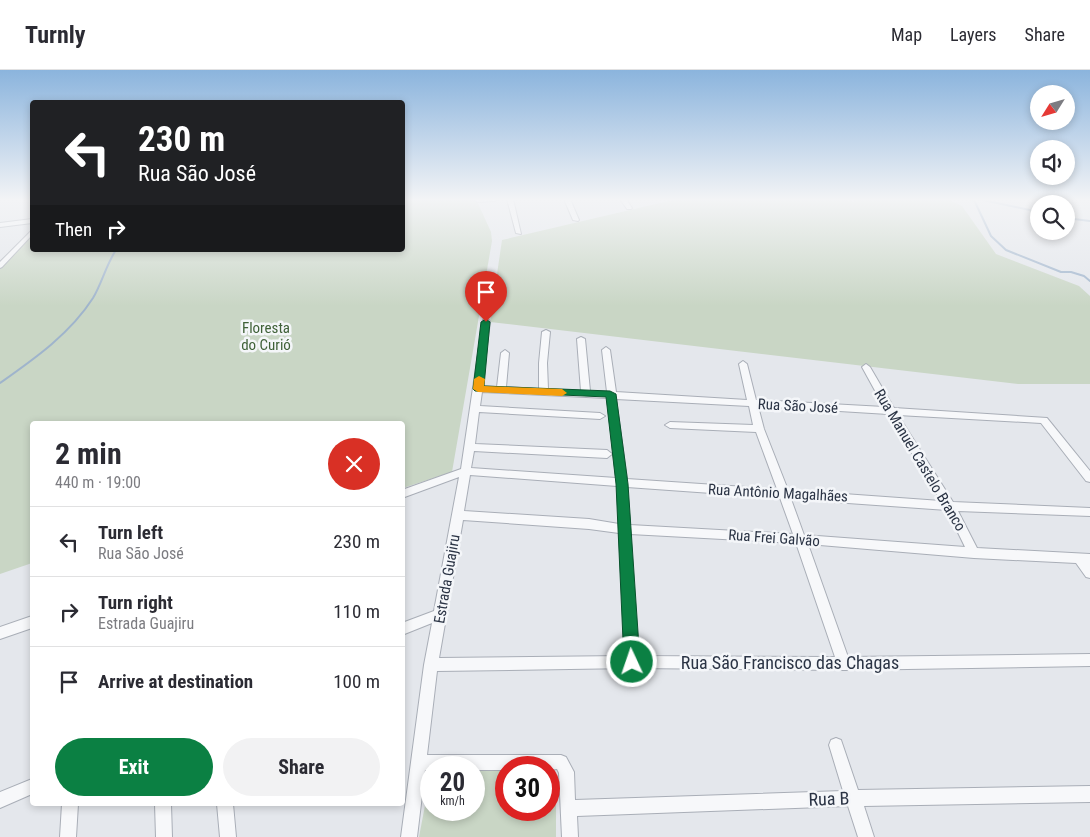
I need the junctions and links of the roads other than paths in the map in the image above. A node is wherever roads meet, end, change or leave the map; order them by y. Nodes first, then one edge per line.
1 (29, 235) edge
2 (13, 251) junction
3 (0, 253) edge
4 (0, 266) edge
5 (486, 322) dead end
6 (546, 332) dead end
7 (581, 338) dead end
8 (606, 350) dead end
9 (505, 353) dead end
10 (743, 364) dead end
11 (866, 367) dead end
12 (478, 389) junction
13 (501, 390) junction
14 (544, 392) junction
15 (586, 394) junction
16 (610, 394) junction
17 (754, 404) junction
18 (475, 409) junction
19 (891, 411) junction
20 (600, 416) dead end
21 (670, 425) dead end
22 (759, 429) junction
23 (470, 447) junction
24 (607, 454) dead end
25 (466, 472) junction
26 (1090, 478) edge
27 (622, 484) junction
28 (405, 493) edge
29 (782, 493) junction
30 (950, 506) junction
31 (1090, 512) edge
32 (458, 515) junction
33 (625, 529) junction
34 (800, 539) junction
35 (974, 553) junction
36 (1085, 559) edge
37 (1090, 573) edge
38 (441, 614) junction
39 (30, 623) edge
40 (405, 628) edge
41 (0, 634) edge
42 (1090, 660) edge
43 (632, 662) junction
44 (844, 664) junction
45 (431, 665) junction
46 (836, 745) dead end
47 (418, 763) junction
48 (30, 788) edge
49 (1090, 794) edge
50 (853, 798) junction
51 (0, 800) edge
52 (70, 806) edge
53 (163, 806) edge
54 (224, 806) edge
55 (569, 808) junction
56 (68, 837) edge
57 (164, 837) edge
58 (228, 837) edge
59 (409, 837) edge
60 (570, 837) edge
61 (866, 837) edge

1 - 2 street
2 - 3 street
2 - 4 street
5 - 12 street, Estrada Guajiru
6 - 14 street
7 - 15 street
8 - 16 street
9 - 13 street
10 - 17 street
11 - 19 street, Rua Manuel Castelo Branco
12 - 13 street, Rua São José
12 - 18 street, Estrada Guajiru
13 - 14 street, Rua São José
14 - 15 street, Rua São José
15 - 16 street, Rua São José
16 - 17 street, Rua São José
16 - 27 street
17 - 19 street, Rua São José
17 - 22 street
18 - 20 street
18 - 23 street, Estrada Guajiru
19 - 26 street, Rua São José
19 - 30 street, Rua Manuel Castelo Branco
21 - 22 street
22 - 29 street
23 - 24 street
23 - 25 street, Estrada Guajiru
25 - 27 street, Rua Antônio Magalhães
25 - 28 street
25 - 32 street, Estrada Guajiru
27 - 29 street, Rua Antônio Magalhães
27 - 33 street
29 - 30 street, Rua Antônio Magalhães
29 - 34 street
30 - 31 street, Rua Antônio Magalhães
30 - 35 street, Rua Manuel Castelo Branco
32 - 33 street, Rua Frei Galvão
32 - 38 street, Estrada Guajiru
33 - 34 street, Rua Frei Galvão
33 - 43 street
34 - 35 street, Rua Frei Galvão
34 - 44 street
35 - 36 street, Rua Frei Galvão
36 - 37 street
38 - 40 street
38 - 45 street, Estrada Guajiru
39 - 41 street
42 - 44 street, Rua São Francisco das Chagas
43 - 44 street, Rua São Francisco das Chagas
43 - 45 street, Rua São Francisco das Chagas
45 - 47 street, Estrada Guajiru
46 - 50 street
47 - 55 street
47 - 59 street, Estrada Guajiru
48 - 51 street
49 - 50 street, Rua B
50 - 55 street, Rua B
50 - 61 street
52 - 56 street
53 - 57 street
54 - 58 street
55 - 60 street

